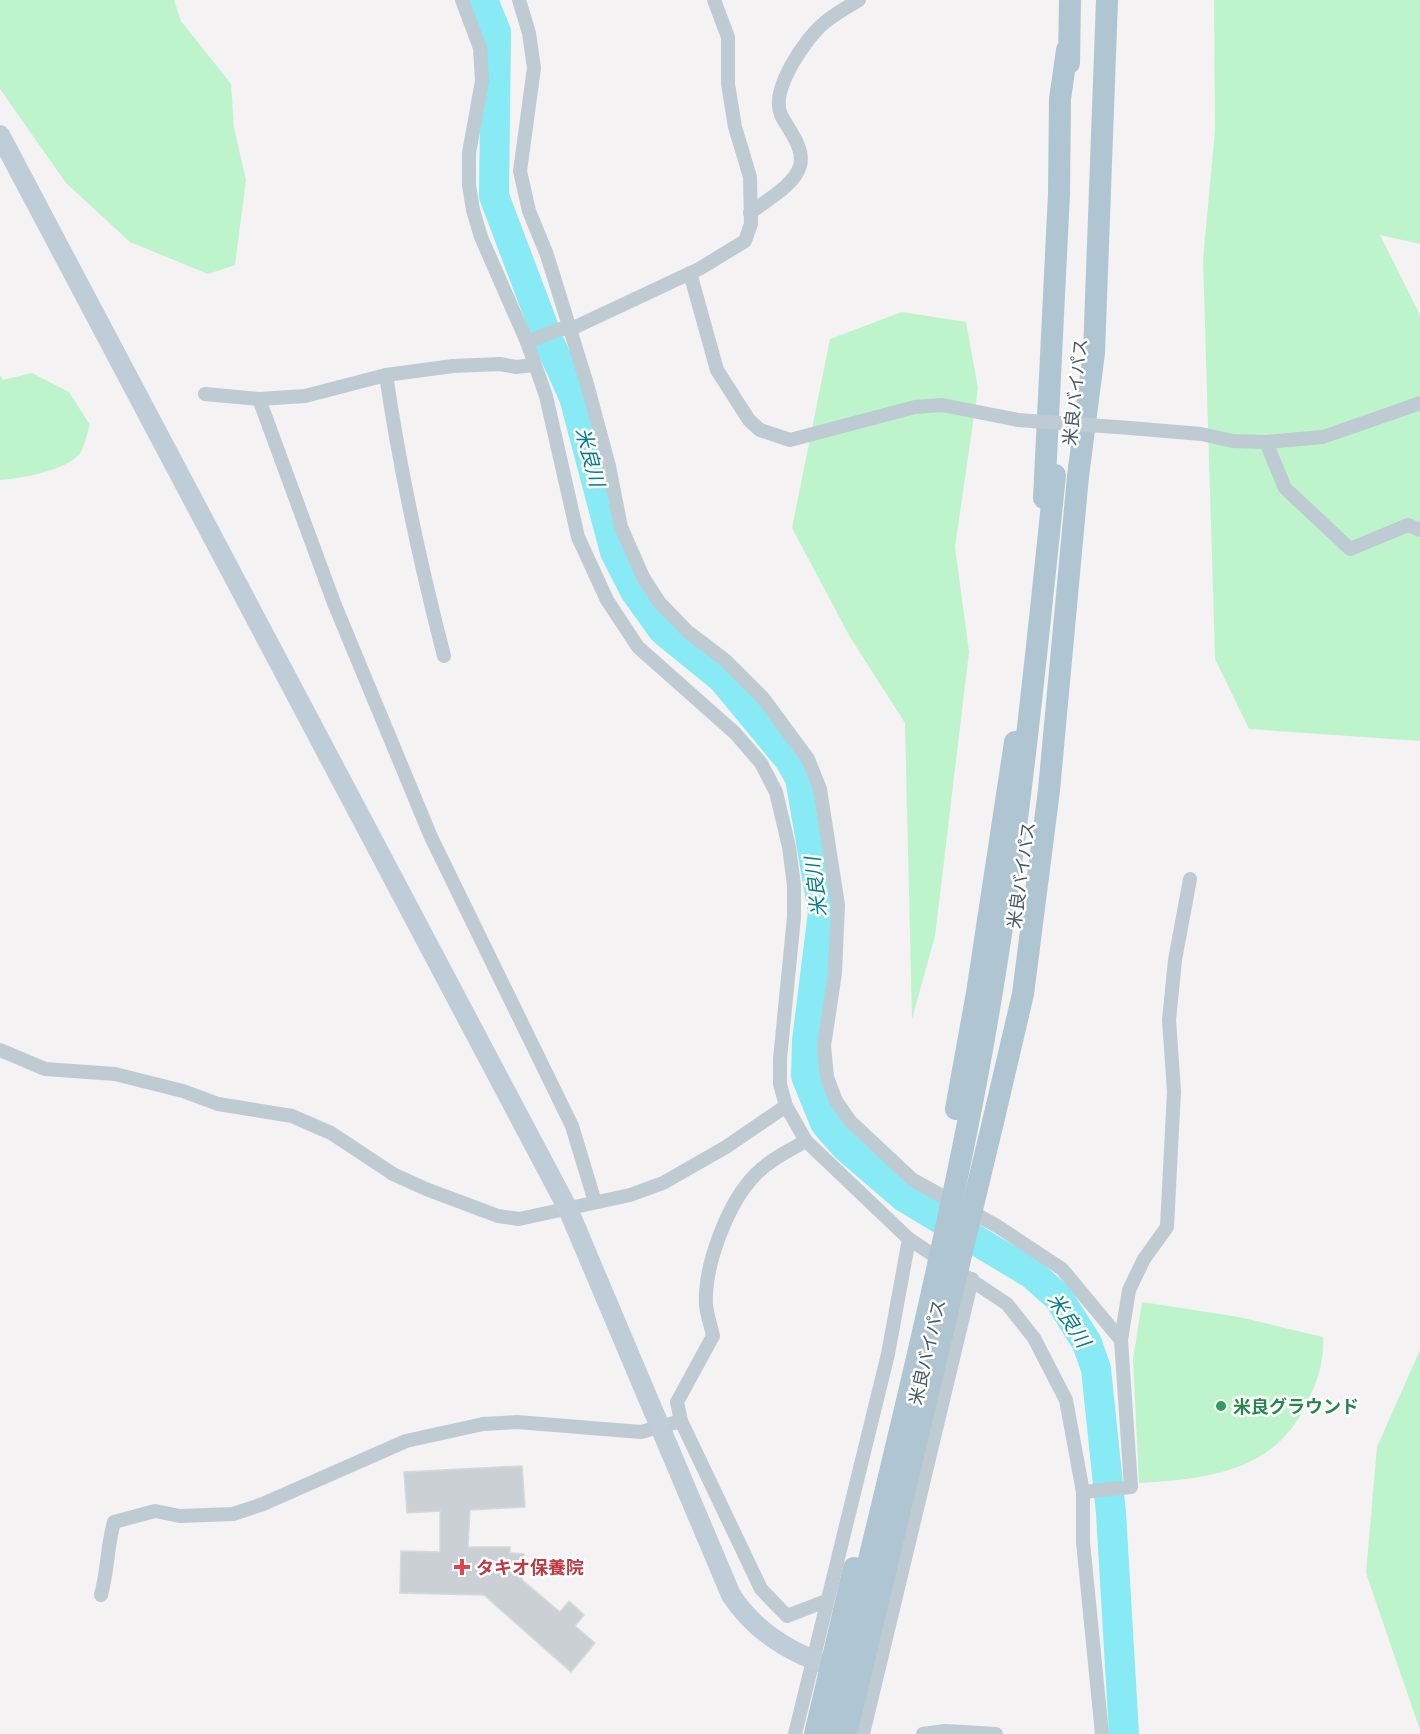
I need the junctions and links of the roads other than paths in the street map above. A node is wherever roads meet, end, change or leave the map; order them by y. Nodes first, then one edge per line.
1 (462, 0) edge
2 (519, 0) edge
3 (714, 0) edge
4 (859, 0) edge
5 (1070, 0) edge
6 (1093, 0) edge
7 (1107, 0) edge
8 (1067, 50) junction
9 (0, 135) edge
10 (750, 213) junction
11 (690, 273) junction
12 (565, 329) junction
13 (530, 341) junction
14 (534, 365) junction
15 (386, 375) junction
16 (205, 394) dead end
17 (259, 399) junction
18 (1420, 403) edge
19 (1266, 442) junction
20 (1060, 476) junction
21 (1420, 530) edge
22 (444, 656) dead end
23 (1190, 879) dead end
24 (0, 1050) edge
25 (786, 1106) junction
26 (806, 1141) junction
27 (596, 1202) junction
28 (568, 1209) junction
29 (909, 1239) junction
30 (972, 1279) junction
31 (1121, 1340) junction
32 (681, 1421) junction
33 (662, 1426) junction
34 (1088, 1492) junction
35 (101, 1595) dead end
36 (826, 1601) junction
37 (822, 1662) junction
38 (859, 1674) junction
39 (795, 1734) edge
40 (815, 1734) edge
41 (827, 1734) edge
42 (837, 1734) edge
43 (846, 1734) edge
44 (863, 1734) edge
45 (923, 1734) edge
46 (996, 1734) edge
47 (1102, 1734) edge

1 - 13 street
2 - 12 street
3 - 10 street
4 - 10 street
5 - 8 main road, 米良バイパス
6 - 20 main road, 米良バイパス
7 - 38 main road, bridge
8 - 20 main road, 米良バイパス
8 - 37 main road
9 - 28 street
10 - 11 street
11 - 12 street
11 - 19 street, bridge
12 - 13 street
12 - 31 street
13 - 14 street
14 - 15 street
14 - 25 street
15 - 17 street
15 - 22 street
16 - 17 street
17 - 27 street
18 - 19 street
19 - 21 street
20 - 41 main road, 米良バイパス, bridge
20 - 42 main road, 米良バイパス
23 - 31 street
24 - 28 street
25 - 26 street
25 - 27 street
26 - 29 street
26 - 32 street
27 - 28 street
28 - 33 street
29 - 30 street
29 - 36 street
30 - 34 street
30 - 44 street
31 - 34 street
32 - 33 street
32 - 36 street
33 - 35 street
33 - 37 street
34 - 47 street
36 - 37 street
37 - 38 street
37 - 39 street
37 - 40 main road
38 - 43 main road
45 - 46 street

